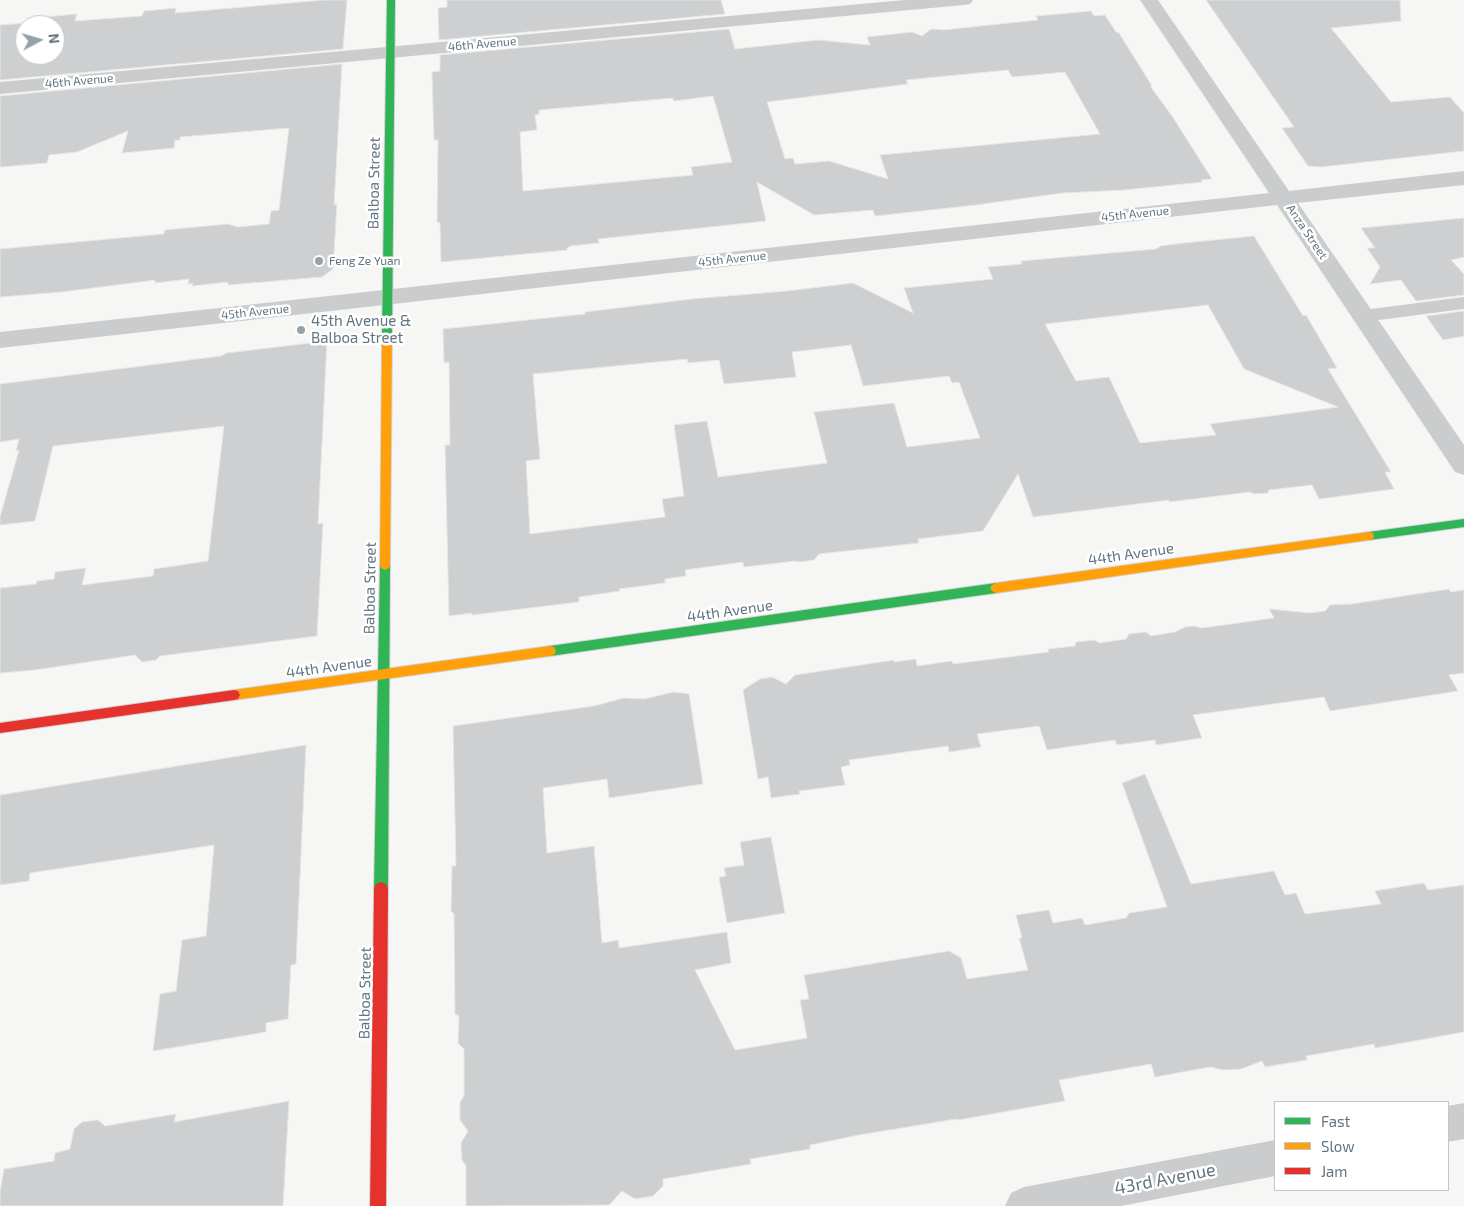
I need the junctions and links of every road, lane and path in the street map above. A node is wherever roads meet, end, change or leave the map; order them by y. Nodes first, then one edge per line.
1 (391, 0) edge
2 (964, 0) edge
3 (1149, 0) edge
4 (767, 9) edge
5 (391, 52) junction
6 (0, 88) edge
7 (1464, 178) edge
8 (1284, 198) junction
9 (388, 297) junction
10 (1464, 302) edge
11 (1363, 316) junction
12 (0, 340) edge
13 (1464, 465) edge
14 (1464, 523) edge
15 (384, 674) junction
16 (0, 728) edge
17 (1464, 1121) edge
18 (1449, 1124) edge
19 (1274, 1158) edge
20 (378, 1206) edge
21 (1024, 1206) edge

1 - 5 street, Balboa Street
2 - 4 street, 46th Avenue
3 - 8 street, Anza Street
4 - 5 street, 46th Avenue
5 - 6 street, 46th Avenue
5 - 9 street, Balboa Street
7 - 8 street, 45th Avenue
8 - 9 street, 45th Avenue
8 - 11 street, Anza Street
9 - 12 street, 45th Avenue
9 - 15 street, Balboa Street
10 - 11 lane
11 - 13 street, Anza Street
14 - 15 street, 44th Avenue
15 - 16 street, 44th Avenue
15 - 20 street, Balboa Street
17 - 18 street
19 - 21 street, 43rd Avenue

